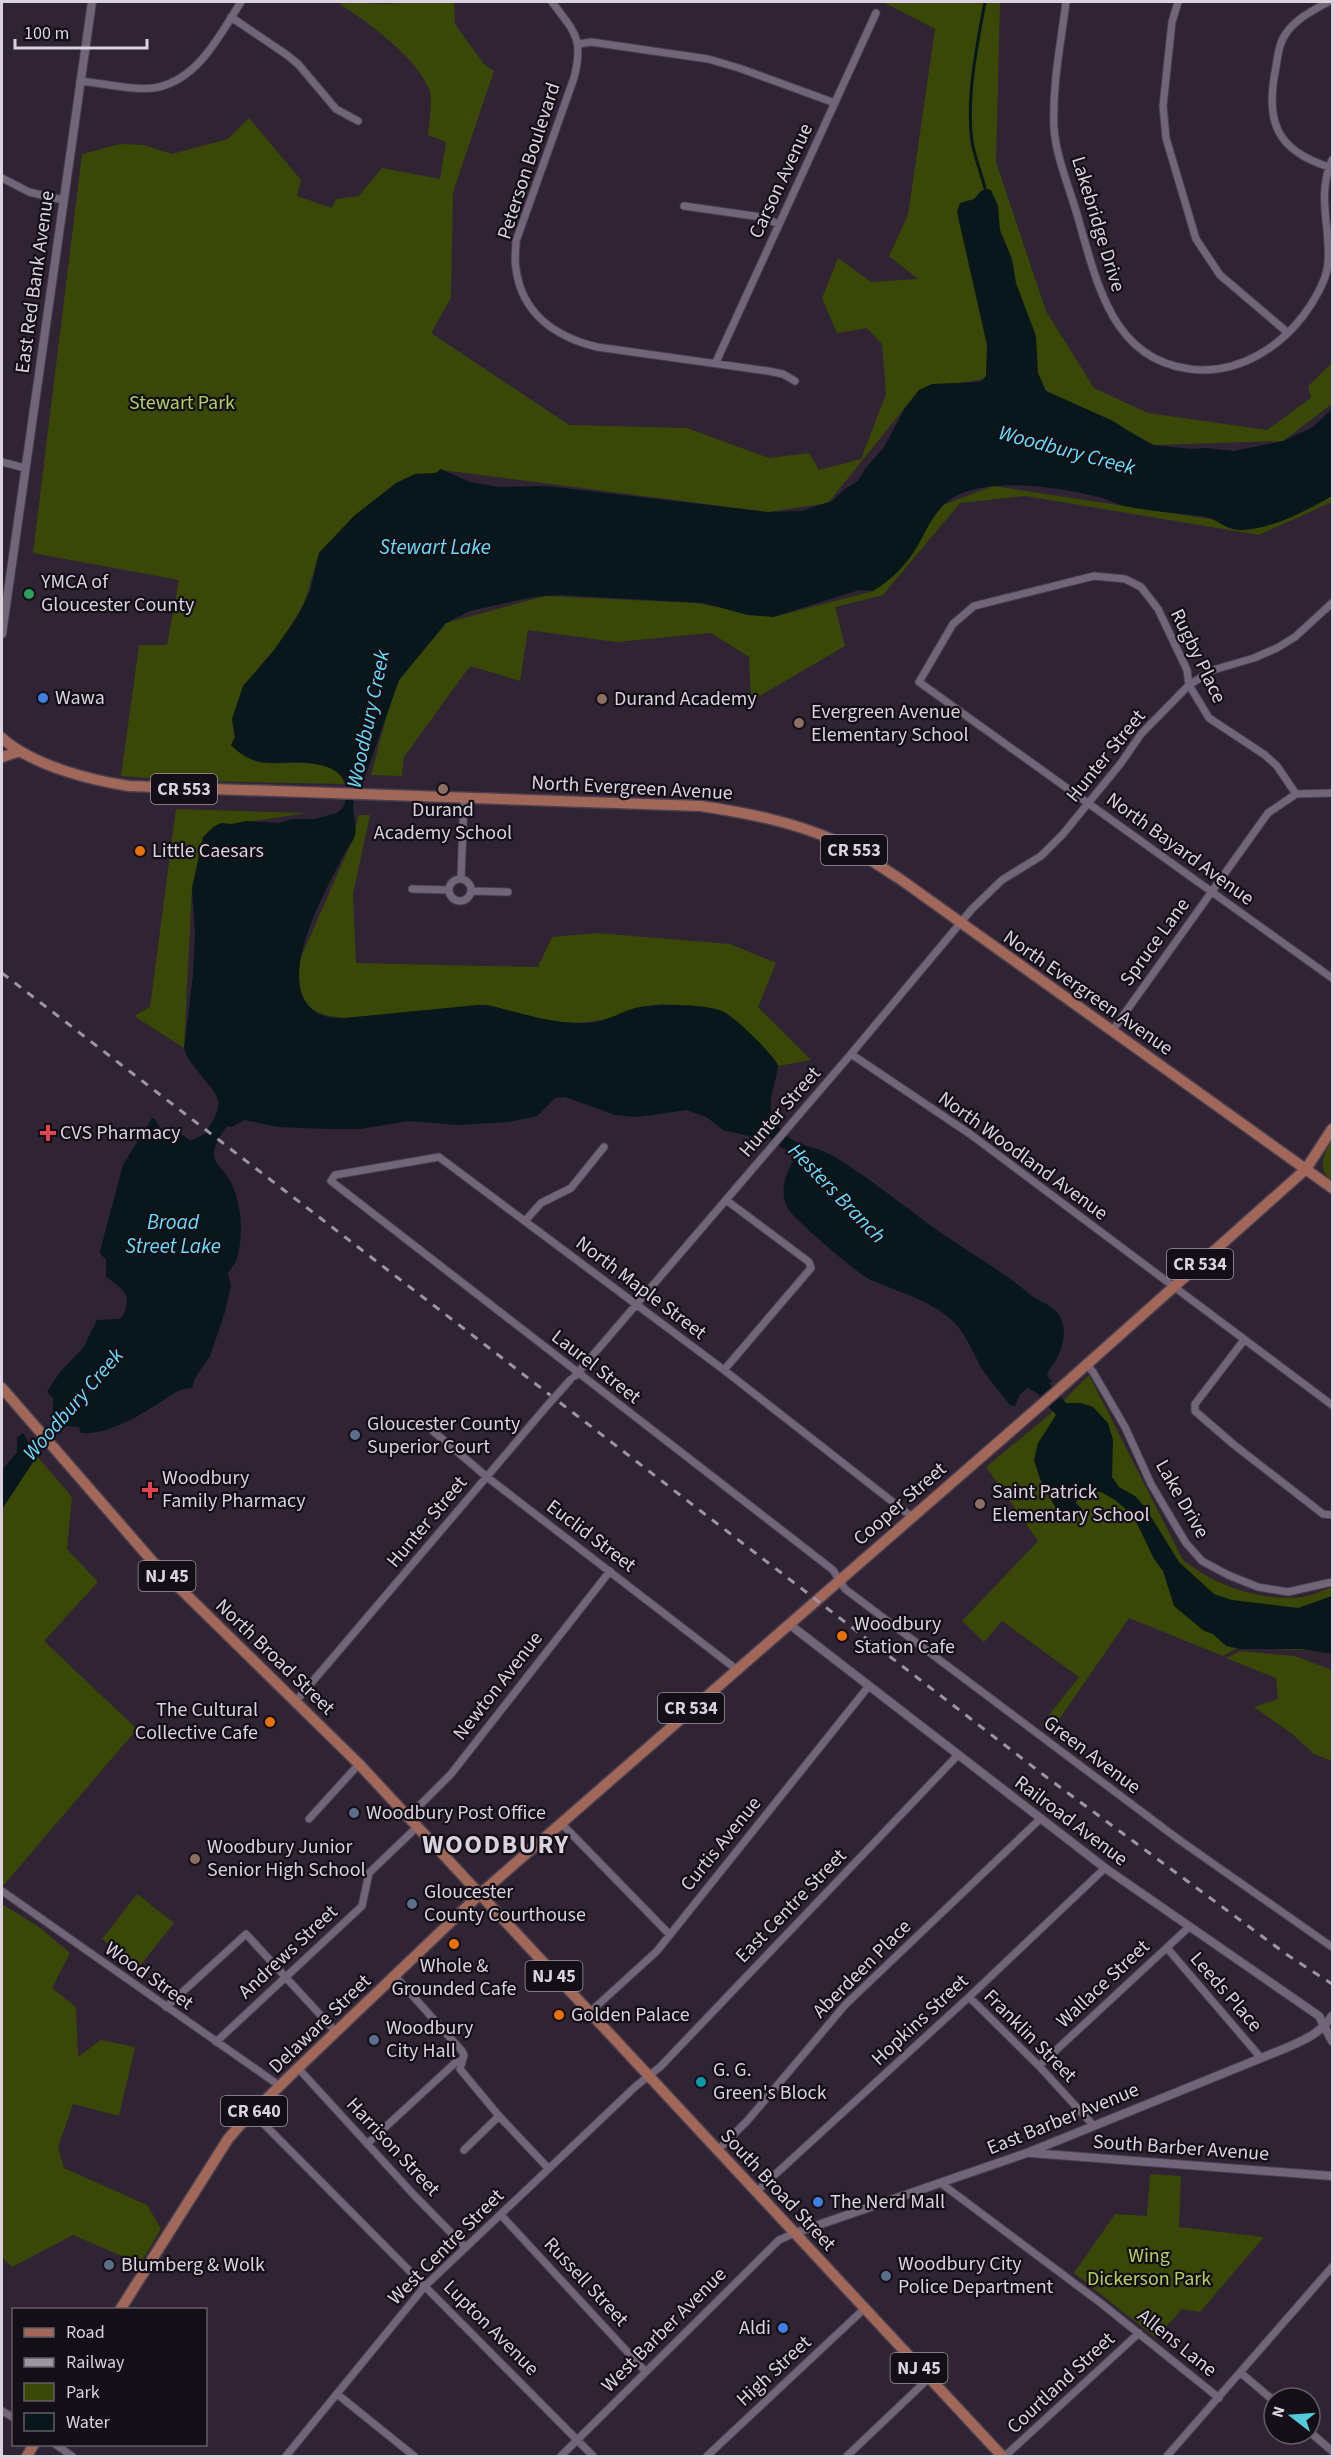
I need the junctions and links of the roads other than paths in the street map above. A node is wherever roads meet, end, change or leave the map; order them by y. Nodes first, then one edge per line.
1 (92, 2) edge
2 (241, 2) edge
3 (552, 2) edge
4 (1066, 2) edge
5 (1178, 2) edge
6 (1328, 2) edge
7 (876, 13) dead end
8 (231, 17) junction
9 (579, 44) junction
10 (80, 81) junction
11 (835, 103) junction
12 (358, 121) dead end
13 (1331, 164) edge
14 (2, 178) edge
15 (63, 200) junction
16 (684, 206) dead end
17 (779, 224) junction
18 (1287, 332) junction
19 (716, 362) junction
20 (795, 381) dead end
21 (2, 462) edge
22 (25, 468) junction
23 (1332, 603) edge
24 (2, 634) edge
25 (921, 683) joint
26 (1189, 685) junction
27 (2, 738) edge
28 (20, 751) junction
29 (2, 757) edge
30 (1332, 793) edge
31 (1296, 794) junction
32 (464, 798) junction
33 (1089, 804) junction
34 (461, 878) junction
35 (412, 889) dead end
36 (448, 890) junction
37 (471, 891) junction
38 (1211, 891) junction
39 (508, 892) dead end
40 (960, 923) junction
41 (1332, 978) edge
42 (1112, 1031) junction
43 (851, 1054) junction
44 (1332, 1129) edge
45 (604, 1147) dead end
46 (1306, 1169) junction
47 (331, 1181) joint
48 (1332, 1188) edge
49 (726, 1200) junction
50 (525, 1221) junction
51 (1173, 1288) junction
52 (636, 1304) junction
53 (1244, 1340) junction
54 (1086, 1364) junction
55 (724, 1370) junction
56 (575, 1376) junction
57 (2, 1388) edge
58 (1332, 1405) edge
59 (427, 1426) dead end
60 (487, 1477) junction
61 (1332, 1515) edge
62 (912, 1517) junction
63 (610, 1571) junction
64 (840, 1580) junction
65 (1332, 1582) edge
66 (789, 1624) junction
67 (736, 1669) junction
68 (868, 1687) junction
69 (296, 1701) junction
70 (957, 1756) junction
71 (358, 1764) junction
72 (408, 1817) junction
73 (309, 1819) dead end
74 (1040, 1819) junction
75 (561, 1823) junction
76 (417, 1827) junction
77 (1105, 1868) junction
78 (2, 1891) edge
79 (479, 1895) junction
80 (1189, 1927) junction
81 (670, 1935) junction
82 (1332, 1947) edge
83 (1167, 1948) junction
84 (395, 1976) junction
85 (287, 1977) junction
86 (969, 1997) junction
87 (166, 2007) junction
88 (589, 2013) junction
89 (1332, 2016) edge
90 (1326, 2025) junction
91 (336, 2032) junction
92 (1332, 2041) edge
93 (216, 2042) junction
94 (1261, 2058) junction
95 (462, 2061) junction
96 (1039, 2066) junction
97 (298, 2068) junction
98 (648, 2077) junction
99 (280, 2086) junction
100 (253, 2113) junction
101 (499, 2116) junction
102 (1093, 2125) junction
103 (368, 2144) junction
104 (464, 2150) dead end
105 (717, 2151) junction
106 (1027, 2152) junction
107 (548, 2168) junction
108 (1332, 2176) edge
109 (942, 2184) junction
110 (756, 2192) junction
111 (501, 2214) junction
112 (795, 2233) junction
113 (465, 2247) junction
114 (1332, 2267) edge
115 (425, 2286) junction
116 (121, 2308) edge
117 (864, 2309) junction
118 (1139, 2333) junction
119 (646, 2372) junction
120 (1241, 2373) junction
121 (929, 2378) junction
122 (1262, 2391) edge
123 (337, 2394) junction
124 (1219, 2398) junction
125 (578, 2440) junction
126 (56, 2446) edge
127 (72, 2457) edge
128 (286, 2457) edge
129 (414, 2457) edge
130 (561, 2457) edge
131 (593, 2457) edge
132 (707, 2457) edge
133 (847, 2457) edge
134 (1004, 2457) edge
135 (1167, 2457) edge

1 - 10 street, East Red Bank Avenue
2 - 8 street
3 - 9 street
4 - 18 street, Lakebridge Drive
5 - 18 street
6 - 13 street
7 - 11 street, Carson Avenue
8 - 10 street
8 - 12 street
9 - 11 street
9 - 19 street, Peterson Boulevard
10 - 15 street, East Red Bank Avenue
11 - 17 street, Carson Avenue
13 - 18 street, Lakebridge Drive
14 - 15 street
15 - 22 street, East Red Bank Avenue
16 - 17 street
17 - 19 street, Carson Avenue
19 - 20 street, Peterson Boulevard
21 - 22 street
22 - 24 street, East Red Bank Avenue
23 - 26 street, Hunter Street
25 - 26 street, Rugby Place
25 - 33 street, North Bayard Avenue
26 - 31 street, Rugby Place
26 - 33 street, Hunter Street
27 - 28 main road, North Evergreen Avenue / CR 553
28 - 29 main road
28 - 32 main road, North Evergreen Avenue / CR 553
30 - 31 street
31 - 38 street, Spruce Lane
32 - 34 street
32 - 40 main road, North Evergreen Avenue / CR 553
33 - 38 street, North Bayard Avenue
33 - 40 street, Hunter Street
34 - 36 street
34 - 37 street
35 - 36 street
36 - 37 street
37 - 39 street
38 - 41 street, North Bayard Avenue
38 - 42 street, Spruce Lane
40 - 42 main road, North Evergreen Avenue / CR 553
40 - 43 street, Hunter Street
42 - 46 main road, North Evergreen Avenue / CR 553
43 - 49 street, Hunter Street
43 - 51 street, North Woodland Avenue
44 - 46 main road, Cooper Street / CR 534
45 - 50 street
46 - 48 main road, CR 553
46 - 51 main road, Cooper Street / CR 534
47 - 50 street, North Maple Street
47 - 56 street, Laurel Street
49 - 52 street, Hunter Street
49 - 55 street
50 - 52 street, North Maple Street
51 - 53 street, North Woodland Avenue
51 - 54 main road, Cooper Street / CR 534
52 - 55 street, North Maple Street
52 - 56 street, Hunter Street
53 - 58 street, North Woodland Avenue
53 - 61 street
54 - 62 main road, Cooper Street / CR 534
54 - 65 street, Lake Drive
55 - 62 street, North Maple Street
56 - 60 street, Hunter Street, bridge
56 - 64 street, Laurel Street
57 - 69 main road, North Broad Street / NJ 45
59 - 60 street, Euclid Street
60 - 63 street, Euclid Street
60 - 69 street, Hunter Street
62 - 64 main road, Cooper Street / CR 534
63 - 67 street, Euclid Street
63 - 72 street, Newton Avenue
64 - 66 main road, Cooper Street / CR 534
64 - 82 street, Green Avenue
66 - 67 main road, Cooper Street / CR 534
66 - 68 street, Railroad Avenue
67 - 75 main road, Cooper Street / CR 534
68 - 70 street, Railroad Avenue
68 - 81 street, Curtis Avenue
69 - 71 main road, North Broad Street / NJ 45
70 - 74 street, Railroad Avenue
70 - 98 street, East Centre Street
71 - 72 main road, North Broad Street / NJ 45
71 - 73 street
72 - 76 main road, North Broad Street / NJ 45
74 - 77 street, Railroad Avenue
74 - 105 street, Aberdeen Place
75 - 79 main road, Cooper Street / CR 534
75 - 81 street
76 - 79 main road, North Broad Street / NJ 45
76 - 85 street, Andrews Street
77 - 80 street, Railroad Avenue
77 - 86 street, Hopkins Street
78 - 87 street, Wood Street
79 - 84 main road, Delaware Street / CR 640
79 - 88 main road, South Broad Street / NJ 45
80 - 83 street, Wallace Street
80 - 90 street, Railroad Avenue
81 - 88 street, Curtis Avenue
83 - 94 street, Leeds Place
83 - 96 street, Wallace Street
84 - 91 main road, Delaware Street / CR 640
84 - 95 street
85 - 87 street
85 - 91 street
85 - 93 street, Andrews Street
86 - 96 street, Franklin Street
86 - 110 street, Hopkins Street
87 - 93 street, Wood Street
88 - 98 main road, South Broad Street / NJ 45
89 - 90 street, East Barber Avenue
90 - 92 street, Railroad Avenue
90 - 94 street, East Barber Avenue
91 - 97 main road, Delaware Street / CR 640
93 - 99 street, Wood Street
94 - 102 street, East Barber Avenue
95 - 101 street
95 - 103 street
96 - 102 street, Franklin Street
97 - 99 main road, Delaware Street / CR 640
97 - 103 street, Harrison Street
98 - 105 main road, South Broad Street / NJ 45
98 - 107 street, West Centre Street
99 - 100 main road, Delaware Street / CR 640
100 - 115 street, Lupton Avenue
100 - 116 main road, Delaware Street / CR 640
101 - 104 street
101 - 107 street
102 - 106 street, East Barber Avenue
103 - 113 street, Harrison Street
105 - 110 main road, South Broad Street / NJ 45
106 - 108 street, South Barber Avenue
106 - 109 street, East Barber Avenue
107 - 111 street, West Centre Street
109 - 112 street, East Barber Avenue
109 - 118 street, Allens Lane
110 - 112 main road, South Broad Street / NJ 45
111 - 113 street, West Centre Street
111 - 119 street, Russell Street
112 - 117 main road, South Broad Street / NJ 45
112 - 119 street, West Barber Avenue
113 - 115 street, West Centre Street
114 - 120 street
115 - 123 street, West Centre Street
115 - 125 street, Lupton Avenue
117 - 121 main road, South Broad Street / NJ 45
117 - 132 street, High Street
118 - 124 street, Allens Lane
118 - 134 street, Courtland Street
119 - 125 street, West Barber Avenue
120 - 122 street
120 - 124 street
121 - 133 street
121 - 134 main road, South Broad Street / NJ 45
123 - 128 street, West Centre Street
123 - 129 street
124 - 135 street
125 - 130 street, West Barber Avenue
125 - 131 street, Lupton Avenue
126 - 127 street

